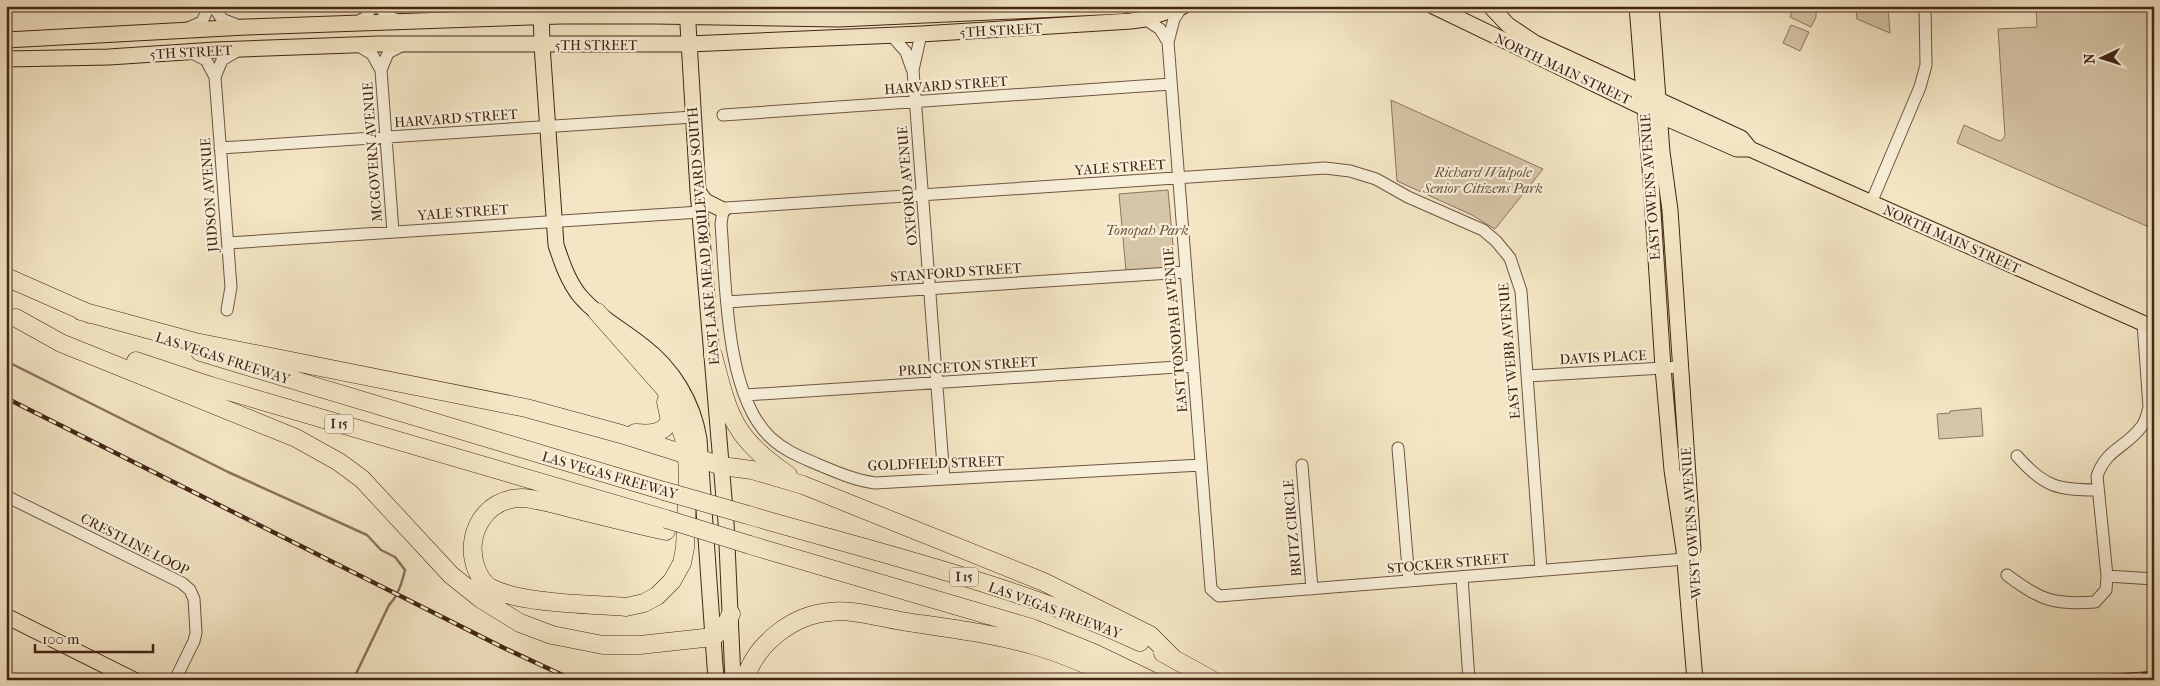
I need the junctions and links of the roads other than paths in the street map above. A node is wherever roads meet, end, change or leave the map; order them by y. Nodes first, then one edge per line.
1 (211, 6) edge
2 (372, 6) edge
3 (379, 6) edge
4 (1122, 6) edge
5 (1183, 6) edge
6 (1434, 6) edge
7 (1490, 6) edge
8 (1637, 6) edge
9 (1651, 6) edge
10 (1926, 6) edge
11 (1030, 10) junction
12 (687, 11) edge
13 (921, 11) edge
14 (541, 12) edge
15 (899, 12) edge
16 (1145, 19) junction
17 (354, 23) junction
18 (404, 23) junction
19 (246, 27) junction
20 (1020, 29) junction
21 (178, 31) junction
22 (922, 34) junction
23 (892, 36) junction
24 (6, 40) edge
25 (1168, 42) junction
26 (404, 44) junction
27 (689, 44) junction
28 (357, 45) junction
29 (542, 45) junction
30 (242, 49) junction
31 (190, 52) junction
32 (6, 59) edge
33 (381, 70) junction
34 (913, 70) junction
35 (215, 77) junction
36 (1171, 84) junction
37 (1644, 101) junction
38 (916, 103) junction
39 (1659, 108) junction
40 (723, 115) dead end
41 (693, 117) junction
42 (547, 127) junction
43 (1693, 130) junction
44 (386, 137) junction
45 (220, 148) junction
46 (1750, 149) junction
47 (1662, 152) junction
48 (1178, 178) junction
49 (698, 191) junction
50 (924, 195) junction
51 (1871, 203) junction
52 (723, 210) junction
53 (700, 212) junction
54 (554, 221) junction
55 (393, 232) junction
56 (228, 243) junction
57 (1500, 246) joint
58 (1186, 272) junction
59 (6, 277) edge
60 (931, 289) junction
61 (728, 302) junction
62 (227, 310) dead end
63 (81, 311) junction
64 (597, 312) junction
65 (11, 315) edge
66 (2148, 326) edge
67 (713, 355) junction
68 (1193, 366) junction
69 (1671, 367) junction
70 (652, 375) junction
71 (1527, 376) junction
72 (938, 383) junction
73 (745, 395) junction
74 (621, 434) junction
75 (1398, 448) dead end
76 (2017, 456) dead end
77 (693, 457) junction
78 (1201, 465) junction
79 (1302, 465) dead end
80 (722, 466) junction
81 (1680, 469) junction
82 (944, 478) junction
83 (803, 485) junction
84 (2097, 490) junction
85 (6, 496) edge
86 (666, 525) junction
87 (1685, 559) junction
88 (1542, 570) junction
89 (2007, 575) dead end
90 (1462, 576) junction
91 (2107, 576) junction
92 (2154, 579) edge
93 (1409, 581) junction
94 (1312, 589) junction
95 (1214, 594) joint
96 (732, 614) junction
97 (6, 616) edge
98 (713, 637) junction
99 (1173, 658) junction
100 (134, 680) edge
101 (175, 680) edge
102 (716, 680) edge
103 (733, 680) edge
104 (745, 680) edge
105 (1120, 680) edge
106 (1150, 680) edge
107 (1212, 680) edge
108 (1469, 680) edge
109 (1694, 680) edge
110 (1704, 680) edge

1 - 19 street
1 - 21 street
2 - 17 street
3 - 18 street
4 - 11 main road, 5TH STREET
5 - 16 main road, 5TH STREET
5 - 25 street, EAST TONOPAH AVENUE
6 - 37 main road, NORTH MAIN STREET
7 - 37 main road, NORTH MAIN STREET
8 - 37 main road, EAST OWENS AVENUE
9 - 39 main road, EAST OWENS AVENUE
10 - 51 street
11 - 13 main road, 5TH STREET
11 - 20 main road
12 - 14 main road, 5TH STREET
12 - 15 main road, 5TH STREET
12 - 27 main road, EAST LAKE MEAD BOULEVARD SOUTH
13 - 15 main road, 5TH STREET
14 - 18 main road, 5TH STREET
14 - 29 main road
16 - 20 main road, 5TH STREET
16 - 25 street
17 - 18 main road, 5TH STREET
17 - 19 main road, 5TH STREET
19 - 21 main road, 5TH STREET
20 - 22 main road, 5TH STREET
21 - 24 main road, 5TH STREET
22 - 23 main road, 5TH STREET
22 - 34 street, OXFORD AVENUE
23 - 27 main road, 5TH STREET
23 - 34 street, OXFORD AVENUE
25 - 36 street, EAST TONOPAH AVENUE
26 - 28 main road, 5TH STREET
26 - 29 main road, 5TH STREET
26 - 33 street, MCGOVERN AVENUE
27 - 29 main road, 5TH STREET
27 - 41 main road, EAST LAKE MEAD BOULEVARD SOUTH
28 - 30 main road, 5TH STREET
28 - 33 street, MCGOVERN AVENUE
29 - 42 main road
30 - 31 main road, 5TH STREET
30 - 35 street
31 - 32 main road, 5TH STREET
31 - 35 street, JUDSON AVENUE
33 - 44 street, MCGOVERN AVENUE
34 - 38 street, OXFORD AVENUE
35 - 45 street, JUDSON AVENUE
36 - 38 street, HARVARD STREET
36 - 48 street, EAST TONOPAH AVENUE
37 - 39 main road, NORTH MAIN STREET
37 - 69 main road, EAST OWENS AVENUE
38 - 40 street, HARVARD STREET
38 - 50 street, OXFORD AVENUE
39 - 43 main road, NORTH MAIN STREET
39 - 46 main road, NORTH MAIN STREET
39 - 47 main road, EAST OWENS AVENUE
41 - 42 street, HARVARD STREET
41 - 49 main road, EAST LAKE MEAD BOULEVARD SOUTH
42 - 44 street, HARVARD STREET
42 - 54 main road
43 - 46 main road, NORTH MAIN STREET
43 - 47 main road
44 - 45 street, HARVARD STREET
44 - 55 street, MCGOVERN AVENUE
45 - 56 street, JUDSON AVENUE
46 - 51 main road, NORTH MAIN STREET
47 - 69 main road, EAST OWENS AVENUE
48 - 50 street, YALE STREET
48 - 57 street, YALE STREET
48 - 58 street, EAST TONOPAH AVENUE
49 - 52 main road
49 - 53 main road, EAST LAKE MEAD BOULEVARD SOUTH
50 - 52 street, YALE STREET
50 - 60 street, OXFORD AVENUE
51 - 66 main road, NORTH MAIN STREET
52 - 61 street, GOLDFIELD STREET
53 - 54 street, YALE STREET
53 - 67 main road, EAST LAKE MEAD BOULEVARD SOUTH
54 - 55 street, YALE STREET
54 - 64 main road
55 - 56 street, YALE STREET
56 - 62 street, JUDSON AVENUE
57 - 71 street, EAST WEBB AVENUE
58 - 60 street, STANFORD STREET
58 - 68 street, EAST TONOPAH AVENUE
59 - 63 highway, LAS VEGAS FREEWAY / I 15
60 - 61 street, STANFORD STREET
60 - 72 street, OXFORD AVENUE
61 - 73 street, GOLDFIELD STREET
63 - 74 highway
63 - 99 highway, LAS VEGAS FREEWAY / I 15, bridge
64 - 70 highway
64 - 77 main road
65 - 86 highway, LAS VEGAS FREEWAY / I 15
65 - 98 highway
66 - 84 street
67 - 80 main road, EAST LAKE MEAD BOULEVARD SOUTH
67 - 83 highway
68 - 72 street, PRINCETON STREET
68 - 78 street, EAST TONOPAH AVENUE
69 - 71 street, DAVIS PLACE
69 - 81 main road, WEST OWENS AVENUE
70 - 74 highway
70 - 77 highway
71 - 88 street, EAST WEBB AVENUE
72 - 73 street, PRINCETON STREET
72 - 82 street, OXFORD AVENUE
73 - 82 street, GOLDFIELD STREET
74 - 77 highway
75 - 93 street
76 - 84 street
77 - 80 highway
77 - 86 highway
77 - 98 main road
78 - 82 street, GOLDFIELD STREET
78 - 95 street, EAST TONOPAH AVENUE
79 - 94 street, BRITZ CIRCLE
80 - 83 highway
80 - 96 main road, EAST LAKE MEAD BOULEVARD SOUTH
81 - 87 main road, WEST OWENS AVENUE
81 - 110 main road, WEST OWENS AVENUE
83 - 99 highway
84 - 91 street
85 - 101 street, CRESTLINE LOOP
86 - 106 highway, LAS VEGAS FREEWAY / I 15, bridge
87 - 88 street, STOCKER STREET
87 - 109 main road, WEST OWENS AVENUE
88 - 90 street, STOCKER STREET
89 - 91 street
90 - 93 street, STOCKER STREET
90 - 108 street
91 - 92 street
93 - 94 street, STOCKER STREET
94 - 95 street, STOCKER STREET
96 - 98 highway
96 - 103 main road, EAST LAKE MEAD BOULEVARD SOUTH
97 - 100 main road
98 - 102 main road
99 - 107 highway, LAS VEGAS FREEWAY / I 15
104 - 105 highway

